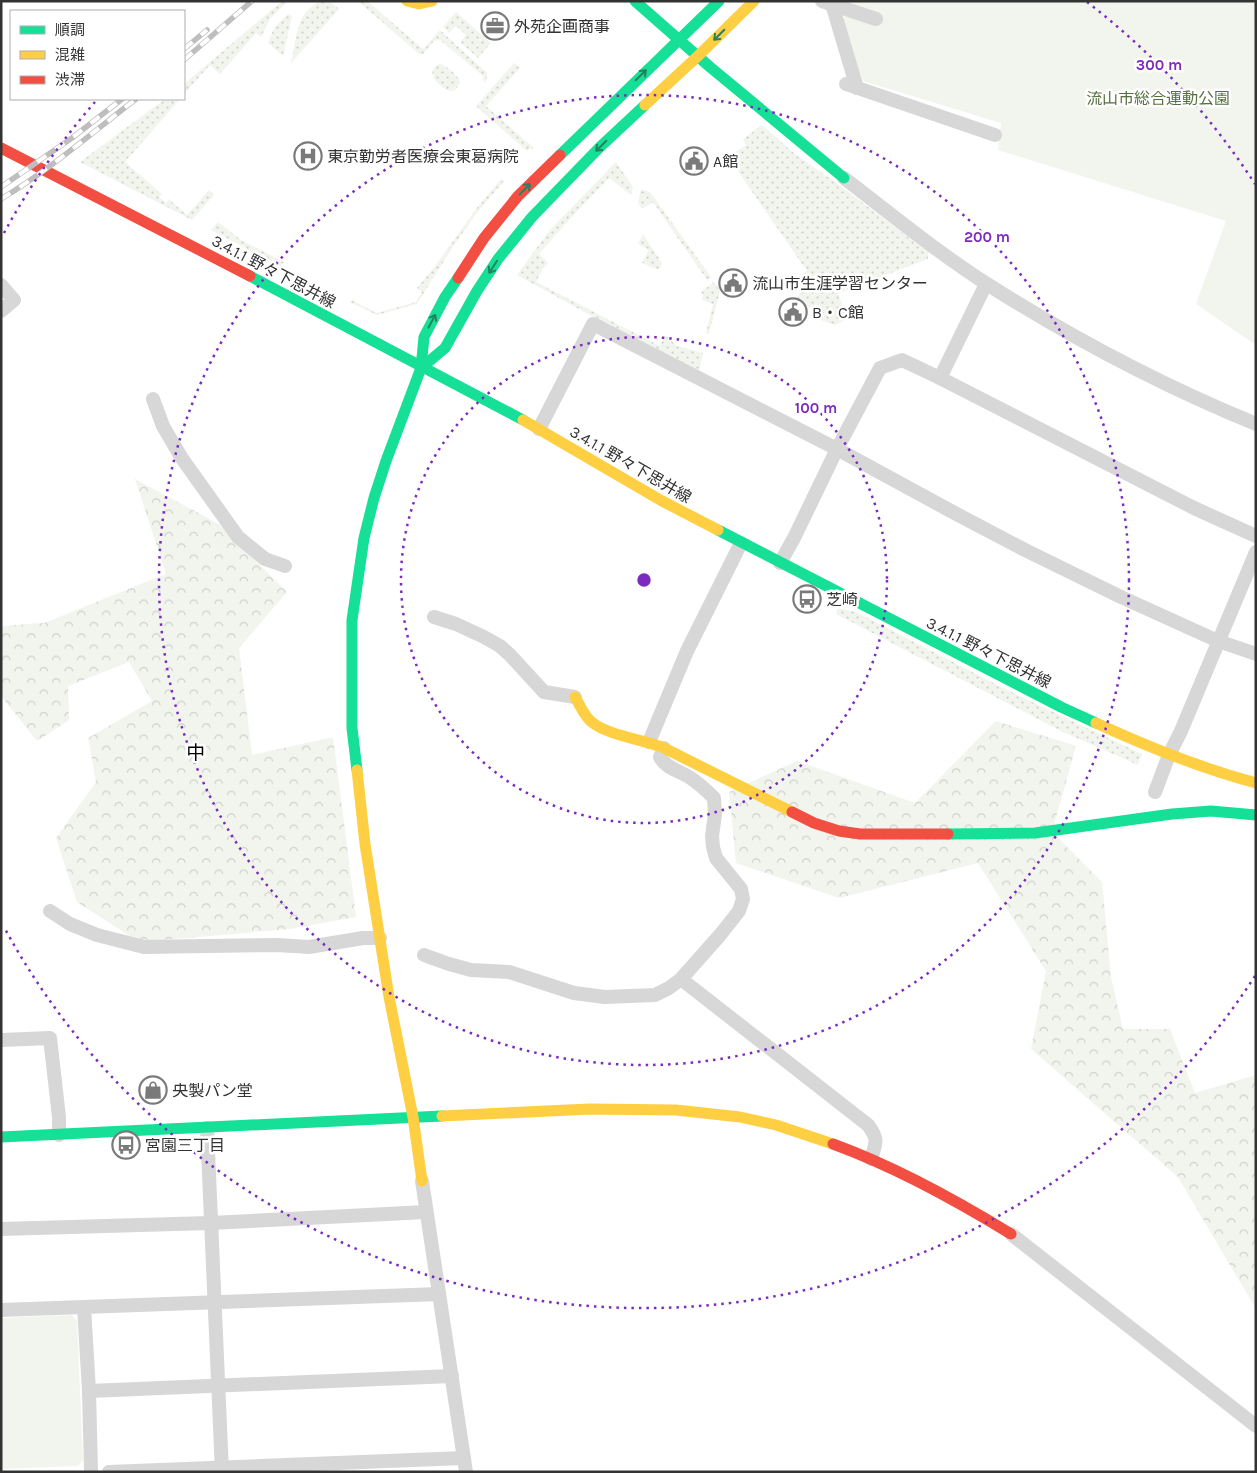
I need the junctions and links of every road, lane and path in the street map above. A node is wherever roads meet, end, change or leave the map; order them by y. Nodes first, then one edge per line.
1 (407, 1) edge
2 (432, 1) edge
3 (635, 1) edge
4 (719, 1) edge
5 (754, 1) edge
6 (827, 3) edge
7 (876, 19) dead end
8 (679, 40) junction
9 (698, 56) junction
10 (995, 135) dead end
11 (1, 148) edge
12 (844, 178) joint
13 (986, 284) junction
14 (1, 285) edge
15 (1, 311) edge
16 (421, 368) junction
17 (940, 378) junction
18 (153, 399) dead end
19 (1256, 424) edge
20 (539, 429) junction
21 (837, 449) junction
22 (1256, 536) edge
23 (741, 543) junction
24 (1256, 552) edge
25 (780, 563) junction
26 (286, 566) dead end
27 (434, 616) dead end
28 (1218, 641) junction
29 (1256, 654) edge
30 (575, 697) joint
31 (650, 742) junction
32 (664, 748) junction
33 (1169, 755) junction
34 (1256, 783) edge
35 (1155, 792) dead end
36 (1256, 815) edge
37 (50, 911) dead end
38 (380, 938) junction
39 (424, 955) dead end
40 (681, 979) junction
41 (1, 1040) edge
42 (413, 1118) junction
43 (207, 1128) junction
44 (59, 1135) junction
45 (1, 1137) edge
46 (871, 1159) junction
47 (422, 1182) joint
48 (426, 1212) junction
49 (210, 1222) junction
50 (1, 1229) edge
51 (1011, 1234) joint
52 (439, 1294) junction
53 (214, 1303) junction
54 (84, 1307) junction
55 (1, 1310) edge
56 (452, 1376) junction
57 (218, 1385) junction
58 (89, 1391) junction
59 (1256, 1426) edge
60 (465, 1465) edge
61 (222, 1470) edge
62 (91, 1472) edge
63 (109, 1472) edge

1 - 2 street
3 - 8 street
4 - 8 street
5 -> 9 street
6 - 7 street
6 - 10 street
8 - 9 street
16 -> 8 street
9 - 12 street
9 -> 16 street
11 - 16 street, 3.4.1.1 野々下思井線
12 - 13 street
13 - 17 street
13 - 19 street
14 - 15 street
16 - 20 street, 3.4.1.1 野々下思井線
16 - 38 street
17 - 21 street
17 - 22 street
18 - 26 street
20 - 21 street
20 - 23 street, 3.4.1.1 野々下思井線
21 - 25 street
21 - 28 street
23 - 25 street, 3.4.1.1 野々下思井線
23 - 31 street
24 - 28 street
25 - 33 street, 3.4.1.1 野々下思井線
27 - 30 street
28 - 29 street
28 - 33 street
30 - 31 street
31 - 32 street
32 - 36 street
32 - 40 street
33 - 34 street, 3.4.1.1 野々下思井線
33 - 35 street
37 - 38 street
38 - 42 street
39 - 40 street
40 - 46 street
41 - 44 street
42 - 43 street
42 - 46 street
42 - 47 street
43 - 44 street
43 - 49 street
44 - 45 street
46 - 51 street
47 - 48 street
48 - 49 street
48 - 52 street
49 - 50 street
49 - 53 street
51 - 59 street
52 - 53 street
52 - 56 street
53 - 54 street
53 - 57 street
54 - 55 street
54 - 58 street
56 - 57 street
56 - 60 street
57 - 58 street
57 - 61 street
58 - 62 street
60 - 61 street
61 - 63 street

